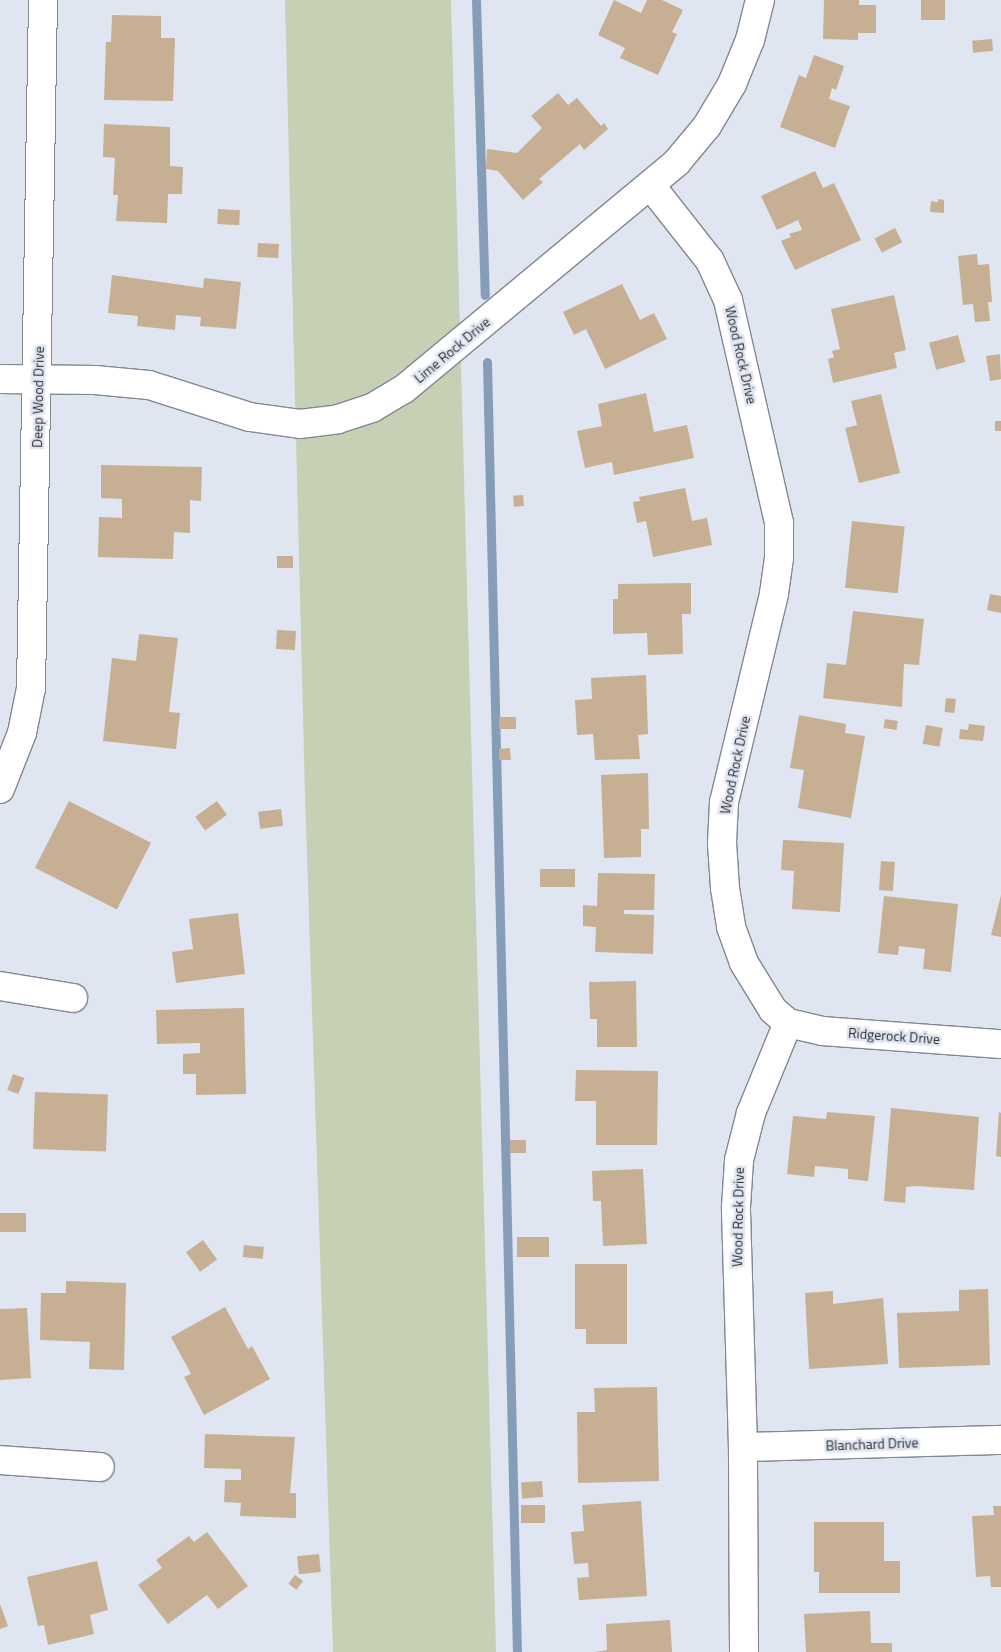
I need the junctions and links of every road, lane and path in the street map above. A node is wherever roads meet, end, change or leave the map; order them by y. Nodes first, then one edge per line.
1 (43, 0) edge
2 (760, 0) edge
3 (651, 186) junction
4 (0, 379) edge
5 (39, 380) junction
6 (0, 789) edge
7 (0, 986) edge
8 (73, 998) dead end
9 (788, 1023) junction
10 (1001, 1044) edge
11 (1001, 1440) edge
12 (743, 1447) junction
13 (0, 1460) edge
14 (100, 1467) dead end
15 (744, 1652) edge

1 - 5 street, Deep Wood Drive
2 - 3 street, Lime Rock Drive
3 - 5 street, Lime Rock Drive
3 - 9 street, Wood Rock Drive
4 - 5 street, Lime Rock Drive
5 - 6 street, Deep Wood Drive
7 - 8 street
9 - 10 street, Ridgerock Drive
9 - 12 street, Wood Rock Drive
11 - 12 street, Blanchard Drive
12 - 15 street, Wood Rock Drive
13 - 14 street

